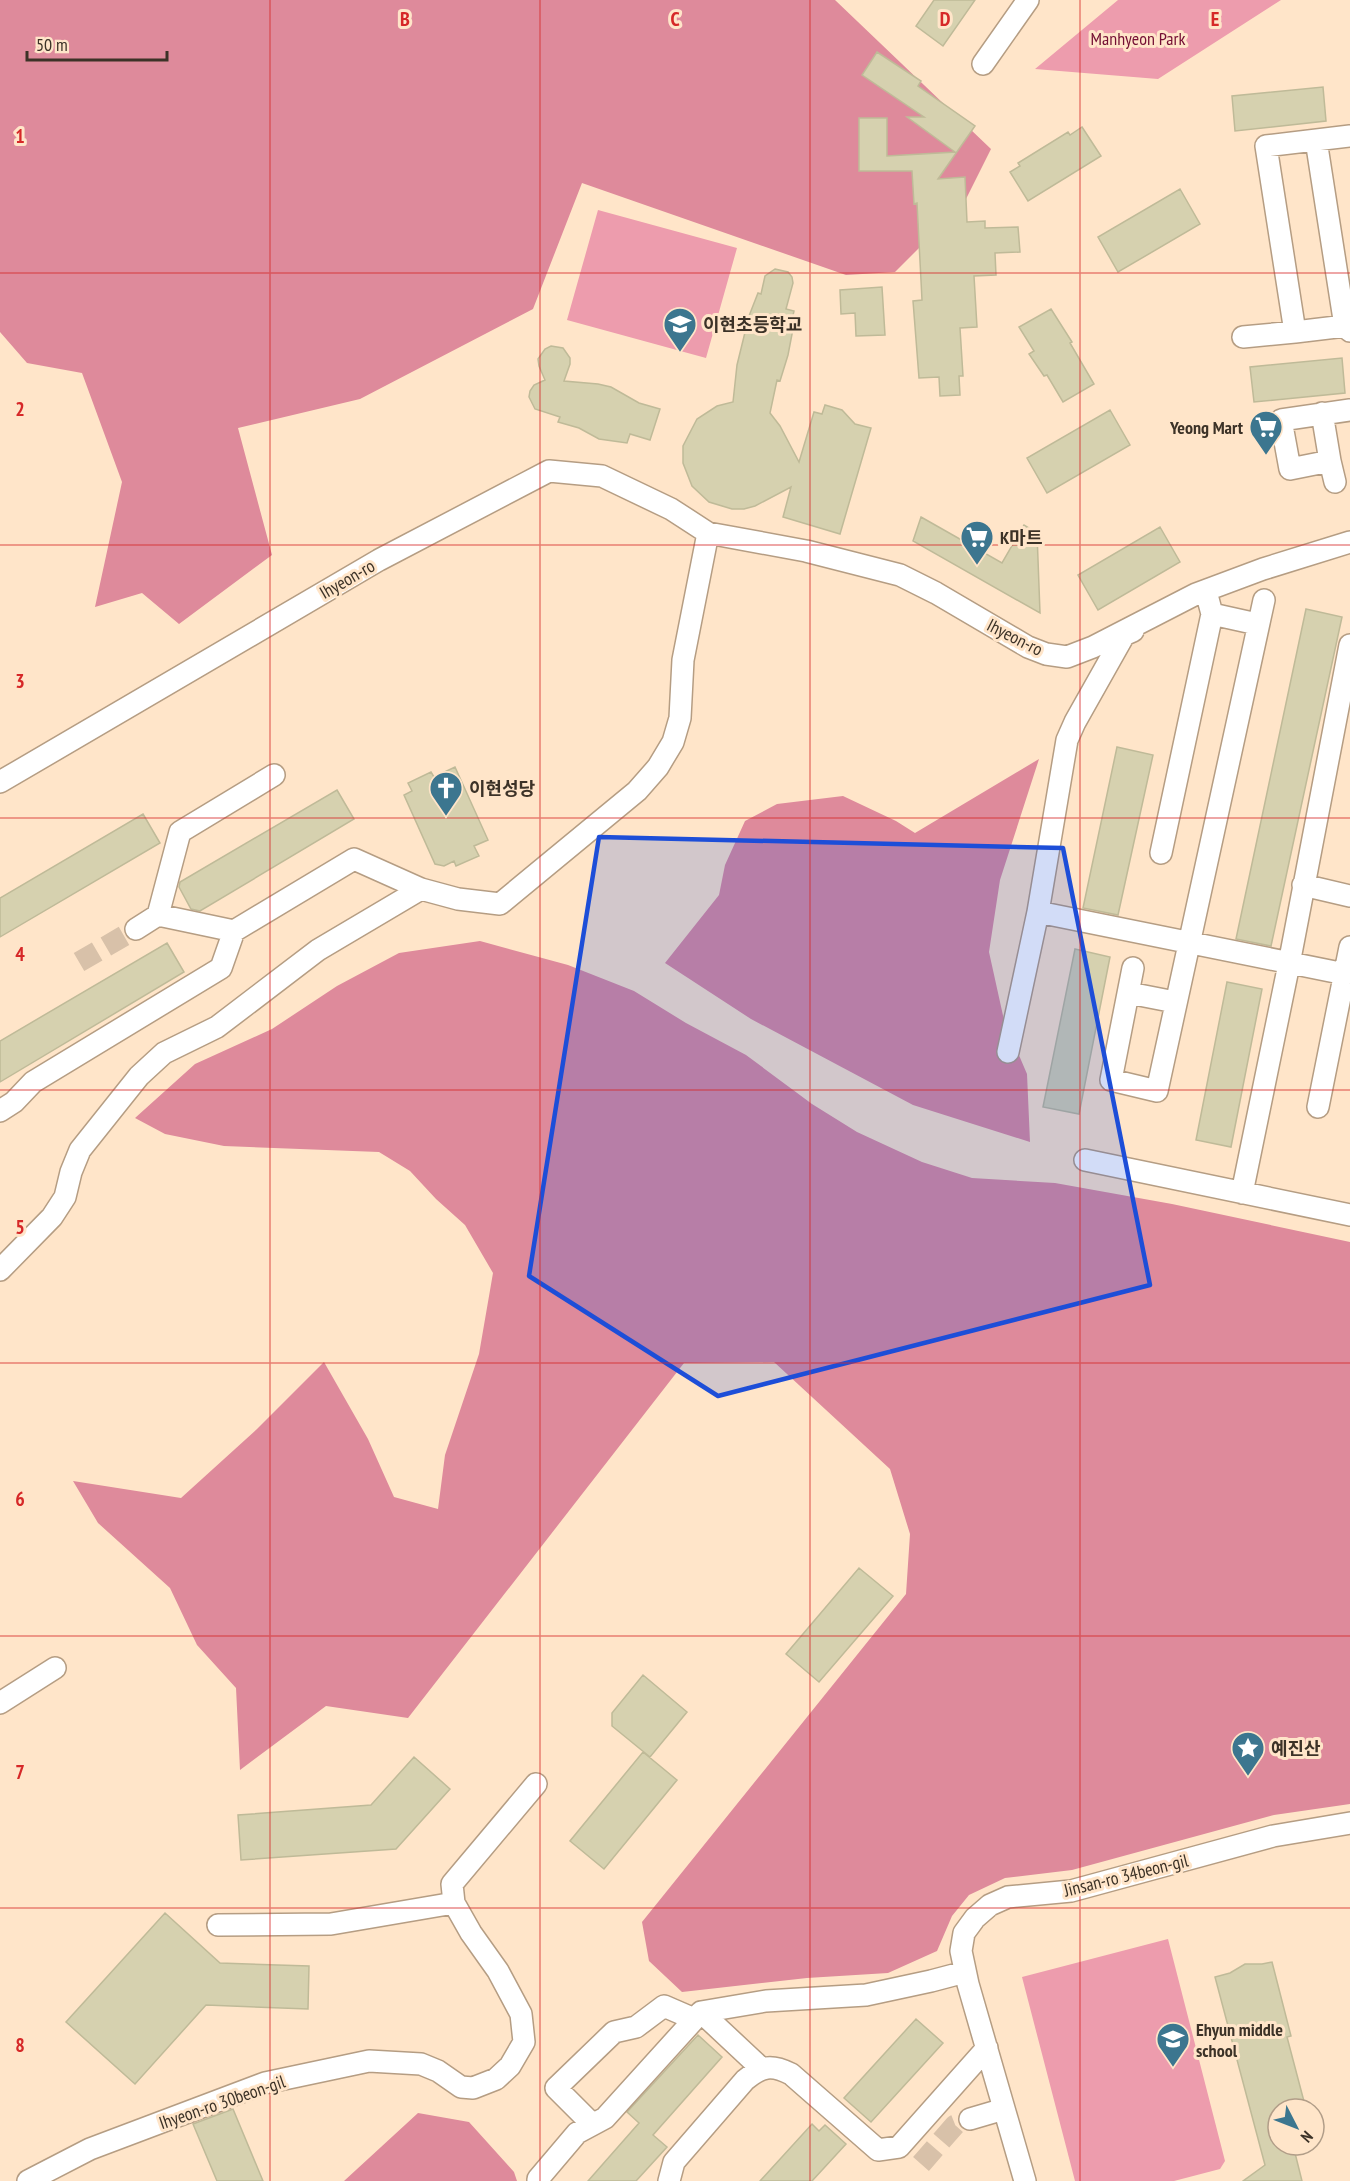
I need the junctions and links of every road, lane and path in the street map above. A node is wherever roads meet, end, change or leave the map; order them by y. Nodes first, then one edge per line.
1 (1028, 0) edge
2 (983, 63) dead end
3 (1350, 136) edge
4 (1316, 141) junction
5 (1347, 328) edge
6 (1295, 332) junction
7 (1244, 338) dead end
8 (1350, 410) edge
9 (1322, 413) junction
10 (1330, 461) junction
11 (1335, 482) dead end
12 (708, 533) junction
13 (1350, 543) edge
14 (1350, 548) edge
15 (1264, 600) dead end
16 (1210, 605) junction
17 (1257, 624) junction
18 (1350, 645) edge
19 (1347, 672) edge
20 (274, 775) dead end
21 (0, 782) edge
22 (1161, 853) dead end
23 (1304, 885) junction
24 (422, 889) junction
25 (1350, 896) edge
26 (1038, 912) junction
27 (158, 915) junction
28 (136, 929) tunnel mouth
29 (234, 931) junction
30 (1189, 943) junction
31 (1350, 947) edge
32 (1289, 964) junction
33 (1133, 968) dead end
34 (1345, 975) junction
35 (1129, 993) junction
36 (1175, 1002) junction
37 (1008, 1052) dead end
38 (1318, 1107) dead end
39 (0, 1111) edge
40 (1085, 1160) dead end
41 (1242, 1193) junction
42 (1350, 1215) edge
43 (0, 1270) edge
44 (55, 1668) dead end
45 (0, 1703) edge
46 (536, 1784) dead end
47 (1350, 1823) edge
48 (454, 1903) junction
49 (218, 1925) dead end
50 (966, 1978) junction
51 (697, 2015) junction
52 (987, 2048) junction
53 (762, 2069) junction
54 (1004, 2109) junction
55 (970, 2119) tunnel mouth
56 (592, 2124) junction
57 (27, 2181) edge
58 (538, 2181) edge
59 (669, 2181) edge
60 (1025, 2181) edge

1 - 2 street
3 - 4 street
4 - 5 street
4 - 6 street
5 - 6 street
6 - 7 street
8 - 9 street
9 - 10 street
9 - 10 street
10 - 11 street
12 - 13 street, Ihyeon-ro
12 - 21 street, Ihyeon-ro
12 - 24 street
14 - 16 street
15 - 17 street
16 - 17 street
16 - 22 street
16 - 26 street
17 - 30 street
18 - 19 street
19 - 23 street
20 - 27 street
23 - 25 street
23 - 32 street
24 - 29 street
24 - 43 street
26 - 30 street
26 - 37 street
27 - 28 street
27 - 29 street
29 - 39 street
30 - 32 street
30 - 36 street
31 - 34 street
32 - 34 street
32 - 41 street
33 - 35 street
34 - 38 street
35 - 36 street
35 - 36 street
40 - 41 street
41 - 42 street
44 - 45 street
46 - 48 street
47 - 50 street, Jinsan-ro 34beon-gil
48 - 49 street
48 - 57 street, Ihyeon-ro 30beon-gil
50 - 51 street
50 - 52 street, Jinsan-ro 34beon-gil
51 - 53 street
51 - 56 street
51 - 56 street
52 - 53 street
52 - 54 street, Jinsan-ro 34beon-gil
53 - 59 street
54 - 55 street
54 - 60 street, Jinsan-ro 34beon-gil
56 - 58 street

